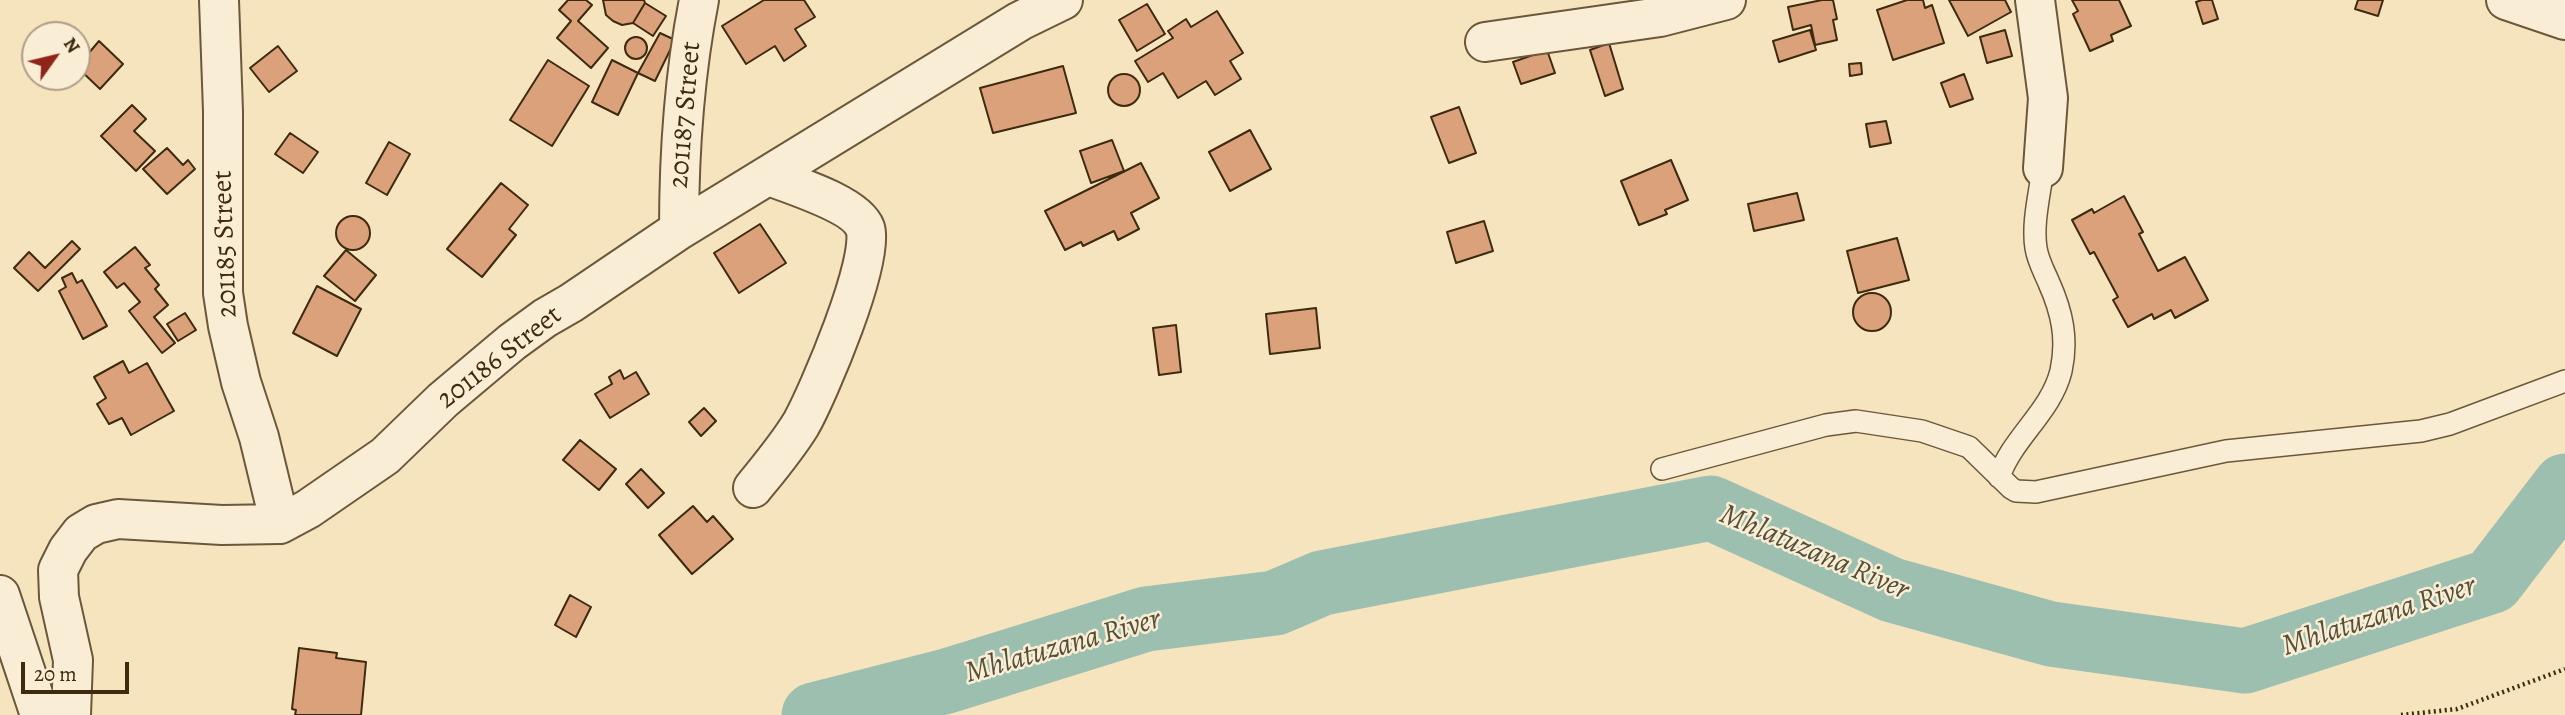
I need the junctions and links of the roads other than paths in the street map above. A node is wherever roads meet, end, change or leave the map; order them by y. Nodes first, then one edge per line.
1 (219, 0) edge
2 (699, 0) edge
3 (1063, 0) edge
4 (1726, 0) edge
5 (2035, 0) edge
6 (2506, 0) edge
7 (2565, 19) edge
8 (1485, 41) dead end
9 (2043, 168) joint
10 (769, 176) junction
11 (679, 230) junction
12 (2565, 382) edge
13 (1662, 469) dead end
14 (1999, 477) junction
15 (753, 488) dead end
16 (281, 524) junction
17 (0, 595) edge
18 (40, 715) edge
19 (71, 715) edge

1 - 16 street, 201185 Street
2 - 11 street, 201187 Street
3 - 10 street, 201186 Street
4 - 8 street
5 - 9 street
6 - 7 street
9 - 14 lane
10 - 11 street, 201186 Street
10 - 15 street
11 - 16 street, 201186 Street
12 - 14 lane
13 - 14 lane
16 - 19 street, 201186 Street
17 - 18 street

